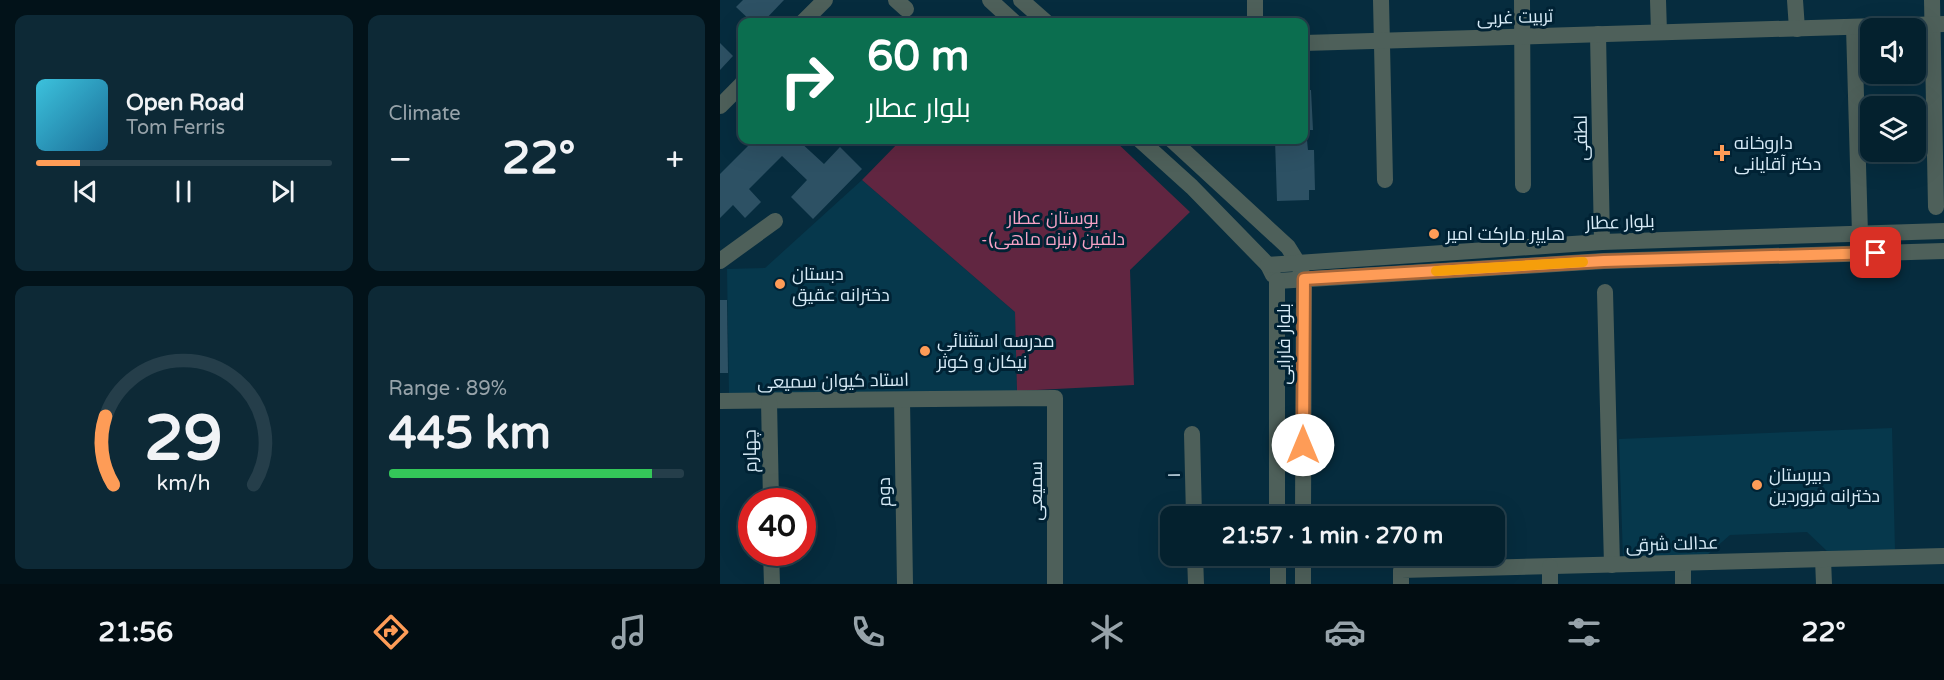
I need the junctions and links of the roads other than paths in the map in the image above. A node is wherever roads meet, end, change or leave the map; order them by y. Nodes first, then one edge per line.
1 (825, 0) edge
2 (990, 0) edge
3 (1022, 0) edge
4 (1255, 0) edge
5 (1381, 0) edge
6 (1522, 0) edge
7 (1658, 0) edge
8 (1796, 0) edge
9 (1932, 0) edge
10 (807, 18) edge
11 (1010, 18) edge
12 (1042, 18) edge
13 (1255, 18) edge
14 (1939, 24) edge
15 (1854, 27) junction
16 (1797, 29) junction
17 (1659, 32) junction
18 (1598, 34) junction
19 (1523, 36) junction
20 (1383, 40) junction
21 (1308, 43) edge
22 (738, 88) edge
23 (720, 106) edge
24 (1144, 144) edge
25 (1176, 144) edge
26 (1385, 180) dead end
27 (1523, 185) dead end
28 (1936, 207) dead end
29 (775, 221) dead end
30 (1944, 231) edge
31 (1860, 234) junction
32 (1602, 242) junction
33 (1944, 251) edge
34 (720, 261) edge
35 (1298, 263) junction
36 (1268, 265) junction
37 (1304, 279) junction
38 (1277, 281) junction
39 (1605, 292) dead end
40 (1055, 398) joint
41 (902, 400) junction
42 (769, 401) junction
43 (720, 402) edge
44 (1192, 434) dead end
45 (771, 488) edge
46 (1194, 506) edge
47 (1278, 506) edge
48 (1303, 506) edge
49 (1944, 556) edge
50 (1823, 559) junction
51 (1683, 563) junction
52 (1612, 565) junction
53 (771, 566) edge
54 (1195, 566) edge
55 (1278, 566) edge
56 (1303, 566) edge
57 (1550, 576) edge
58 (1401, 577) edge
59 (772, 584) edge
60 (905, 584) edge
61 (1055, 584) edge
62 (1196, 584) edge
63 (1278, 584) edge
64 (1303, 584) edge
65 (1683, 584) edge
66 (1824, 584) edge

1 - 10 street
2 - 11 street
3 - 12 street
4 - 13 street
5 - 20 street
6 - 19 street
7 - 17 street
8 - 16 street
9 - 14 street
14 - 15 street, تربیت غربی
14 - 28 street
15 - 16 street, تربیت غربی
15 - 31 street
16 - 17 street, تربیت غربی
17 - 18 street, تربیت غربی
18 - 19 street, تربیت غربی
18 - 32 street, لطفی
19 - 20 street, تربیت غربی
19 - 27 street
20 - 21 street, تربیت غربی
20 - 26 street
22 - 23 street
24 - 36 street
25 - 35 street
29 - 34 street
30 - 31 street, بلوار عطار
31 - 32 street, بلوار عطار
32 - 35 street, بلوار عطار
33 - 37 street
35 - 36 street, بلوار عطار
35 - 37 street
36 - 38 street
37 - 38 street
37 - 48 street, بلوار فارابی
38 - 47 street, بلوار فارابی
39 - 52 street
40 - 41 street, استاد کیوان سمیعی
40 - 61 street, سمیعی
41 - 42 street, استاد کیوان سمیعی
41 - 60 street, دوم
42 - 43 street, استاد کیوان سمیعی
42 - 45 street, چهارم
44 - 46 street, ۱
49 - 50 street, عدالت شرقی
50 - 51 street, عدالت شرقی
50 - 66 street
51 - 52 street, عدالت شرقی
51 - 65 street
52 - 57 street, عدالت شرقی
53 - 59 street
54 - 62 street
55 - 63 street
56 - 64 street
57 - 58 street, عدالت شرقی

